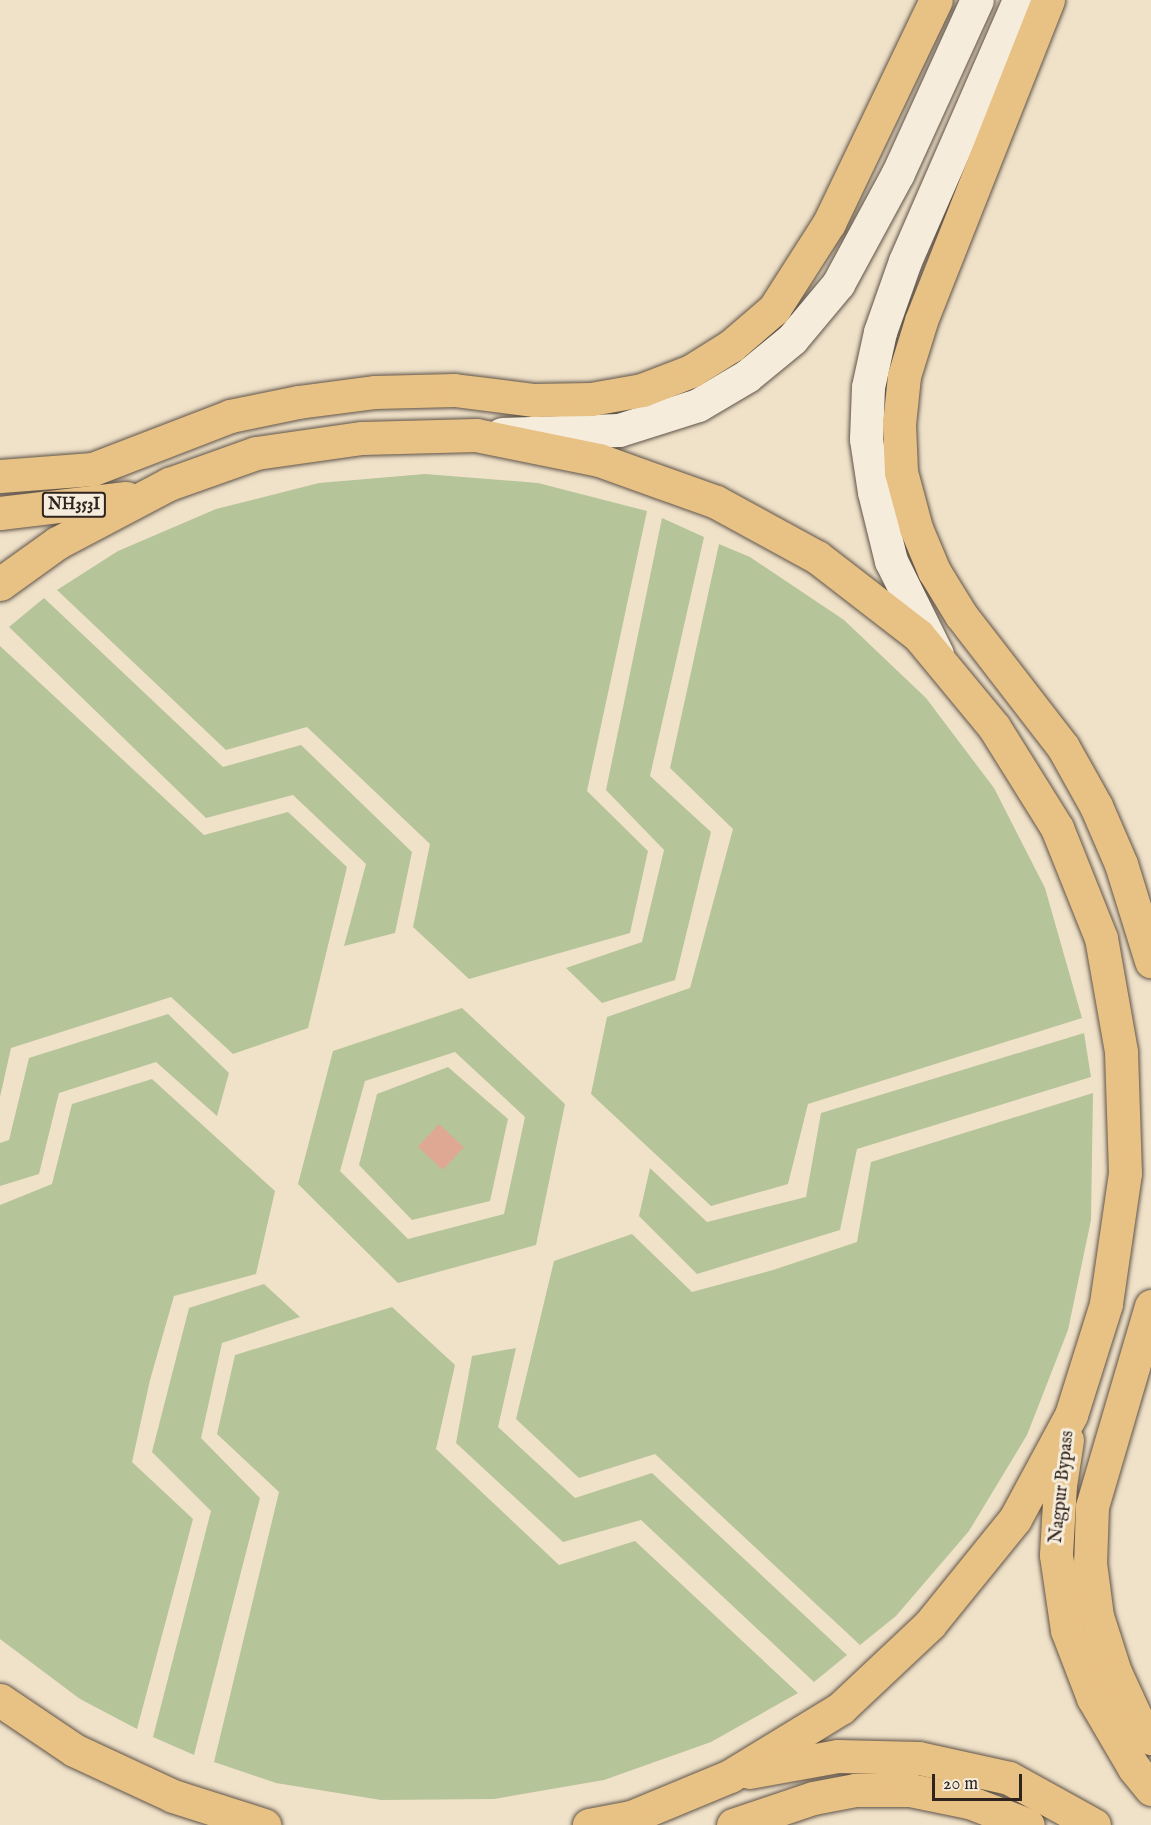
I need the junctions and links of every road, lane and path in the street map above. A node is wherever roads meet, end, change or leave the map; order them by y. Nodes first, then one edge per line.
1 (936, 0) edge
2 (977, 0) edge
3 (1019, 0) edge
4 (1048, 0) edge
5 (476, 435) junction
6 (0, 476) edge
7 (148, 495) junction
8 (0, 513) edge
9 (0, 584) edge
10 (944, 666) junction
11 (1151, 961) edge
12 (1151, 1306) edge
13 (1071, 1414) junction
14 (0, 1700) edge
15 (1151, 1738) edge
16 (730, 1776) junction
17 (1151, 1789) edge
18 (264, 1825) edge
19 (589, 1825) edge
20 (733, 1825) edge
21 (1028, 1825) edge
22 (1094, 1825) edge

1 - 6 highway
2 - 5 street
3 - 10 street
4 - 11 highway
5 - 7 highway
5 - 10 highway
7 - 8 highway, NH353I
7 - 9 highway
10 - 13 highway
12 - 15 highway
13 - 16 highway
13 - 17 highway, Nagpur Bypass
14 - 18 highway
16 - 19 highway
16 - 22 highway
20 - 21 highway

